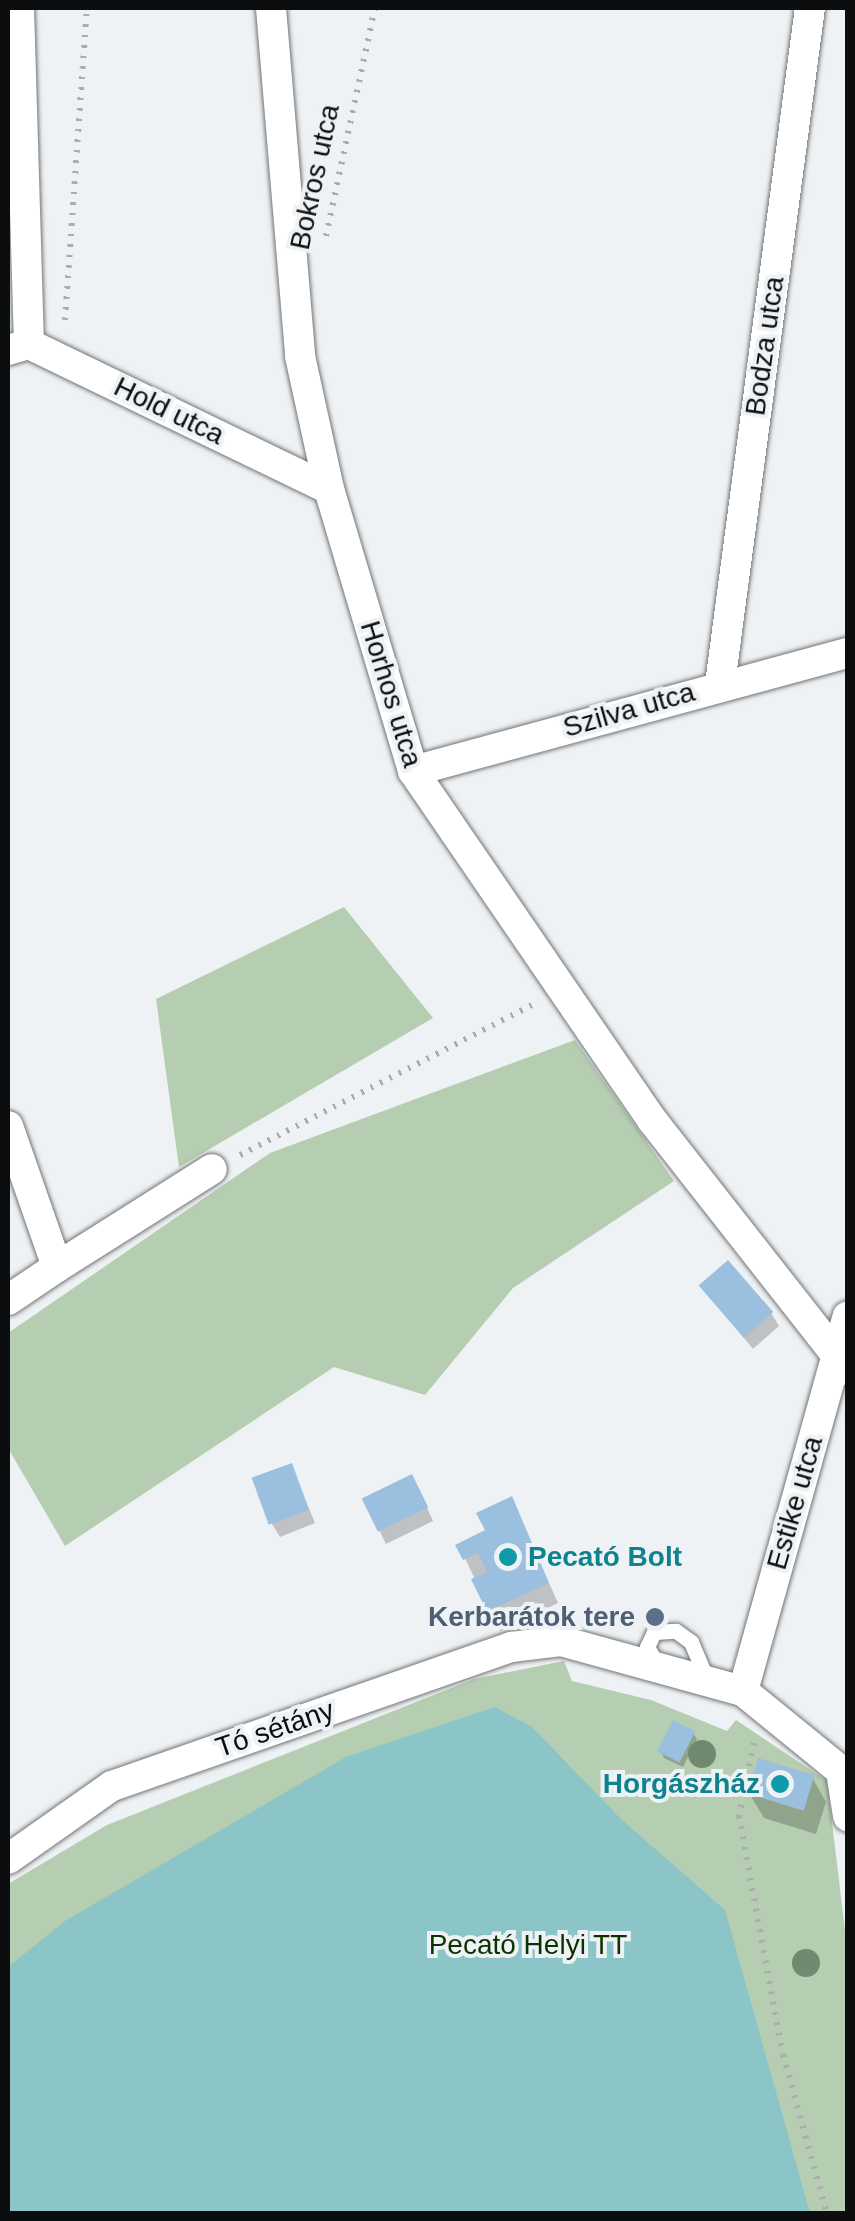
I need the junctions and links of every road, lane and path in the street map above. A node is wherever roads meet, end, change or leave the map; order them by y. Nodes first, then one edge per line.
1 (19, 8) edge
2 (87, 8) edge
3 (270, 8) edge
4 (374, 8) edge
5 (810, 8) edge
6 (325, 240) dead end
7 (18, 347) edge
8 (62, 359) junction
9 (328, 489) junction
10 (848, 653) edge
11 (720, 684) junction
12 (412, 772) junction
13 (560, 990) junction
14 (8, 1126) edge
15 (212, 1169) joint
16 (57, 1267) junction
17 (8, 1300) edge
18 (848, 1316) edge
19 (842, 1363) edge
20 (743, 1691) junction
21 (766, 1714) junction
22 (844, 1771) edge
23 (848, 1816) edge
24 (8, 1859) edge
25 (827, 2214) edge

1 - 7 street
2 - 8 path
3 - 9 street, Horhos utca
4 - 6 path, Bokros utca
5 - 11 street, Bodza utca
7 - 8 street, Hold utca
8 - 9 street, Hold utca
9 - 12 street, Horhos utca
10 - 11 street, Szilva utca
11 - 12 street, Szilva utca
12 - 13 street, Horhos utca
13 - 15 path
13 - 19 street, Horhos utca
14 - 16 street
15 - 16 street
16 - 17 street
18 - 19 street, Estike utca
19 - 20 street, Estike utca
20 - 21 street
20 - 24 street, Tó sétány
21 - 22 street
21 - 25 path
22 - 23 street

